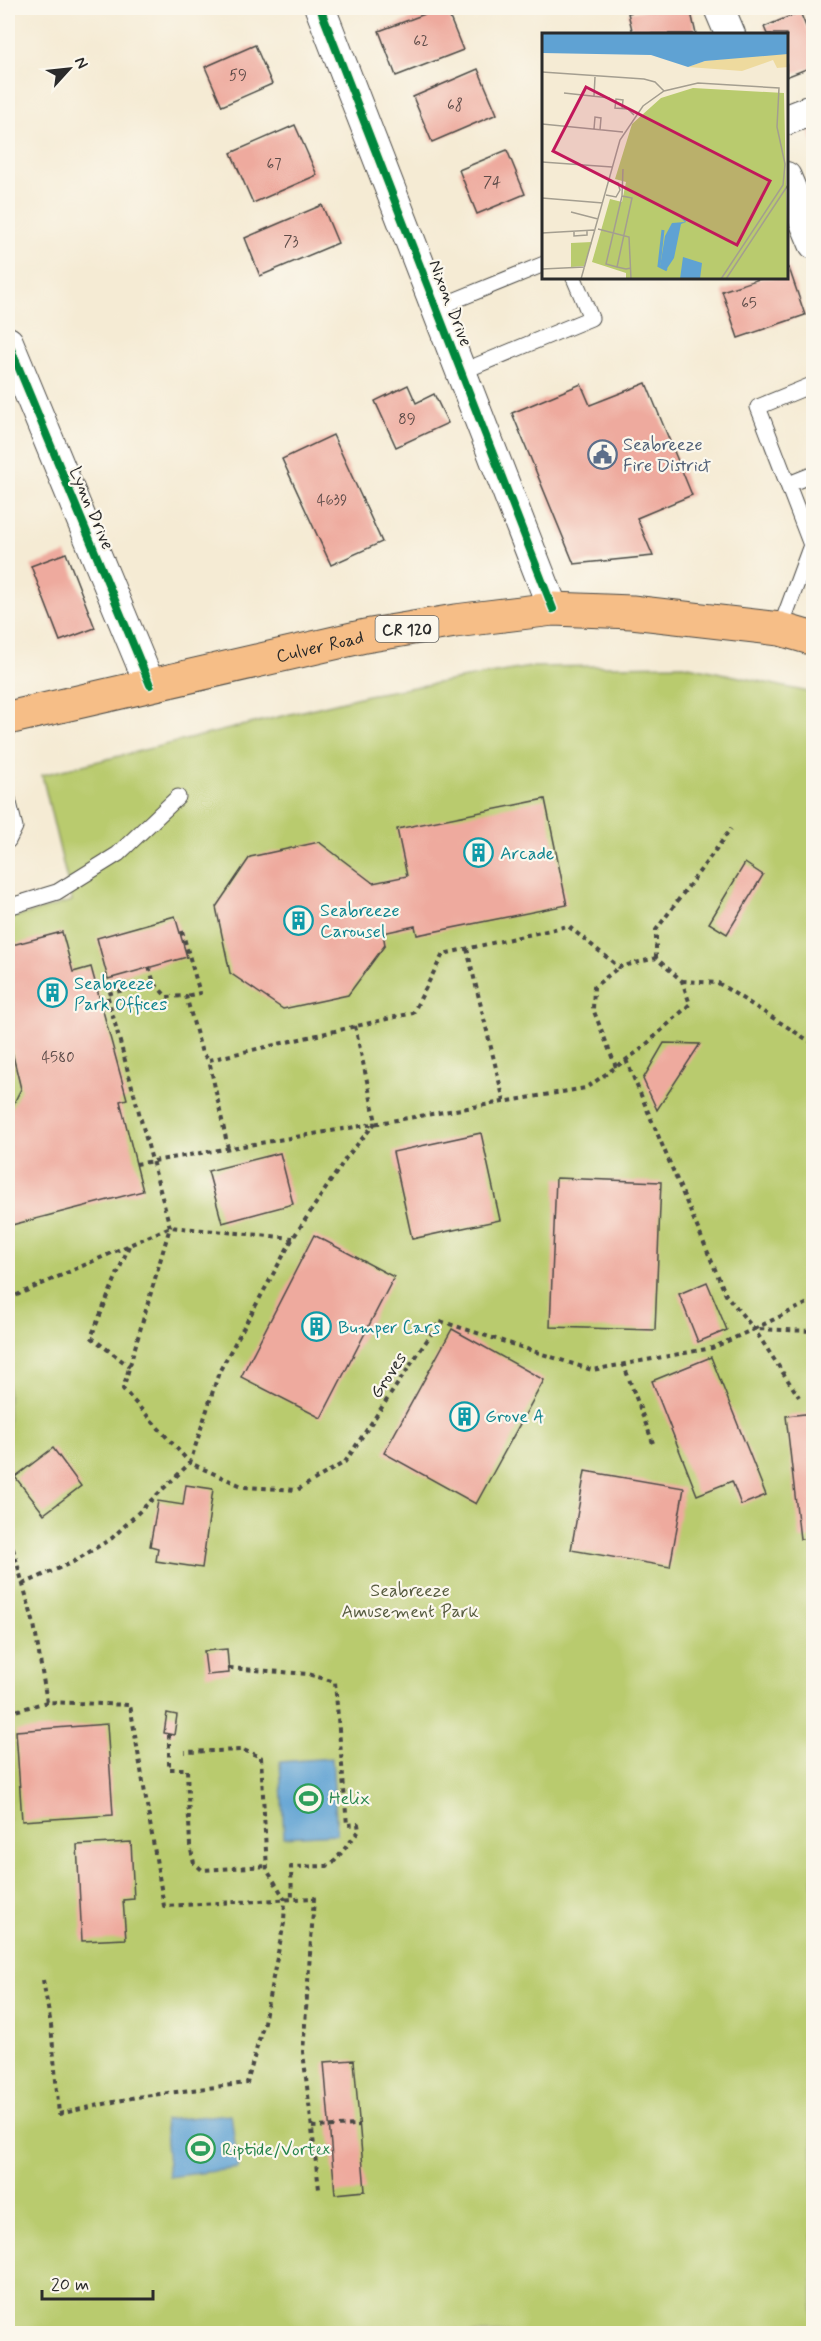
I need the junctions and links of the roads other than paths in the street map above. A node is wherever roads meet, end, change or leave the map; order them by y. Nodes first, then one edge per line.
1 (320, 8) edge
2 (719, 8) edge
3 (730, 33) edge
4 (813, 109) edge
5 (788, 119) edge
6 (788, 182) edge
7 (813, 244) edge
8 (542, 264) edge
9 (574, 279) edge
10 (436, 308) junction
11 (8, 342) edge
12 (461, 372) junction
13 (813, 384) edge
14 (813, 474) edge
15 (789, 484) junction
16 (553, 609) junction
17 (780, 629) junction
18 (813, 639) edge
19 (150, 685) junction
20 (8, 718) edge
21 (178, 797) dead end
22 (8, 800) edge
23 (8, 841) edge
24 (8, 907) edge

1 - 10 street, Nixon Drive
2 - 3 street
4 - 5 street
6 - 7 street
8 - 10 lane
9 - 12 lane
10 - 12 street, Nixon Drive
11 - 19 street, Lynn Drive
12 - 16 street, Nixon Drive
13 - 15 lane
14 - 15 lane
15 - 17 lane
16 - 17 main road, Culver Road / CR 120
16 - 19 main road, Culver Road / CR 120
17 - 18 main road, Culver Road / CR 120
19 - 20 main road, Culver Road / CR 120
21 - 24 lane
22 - 23 lane

